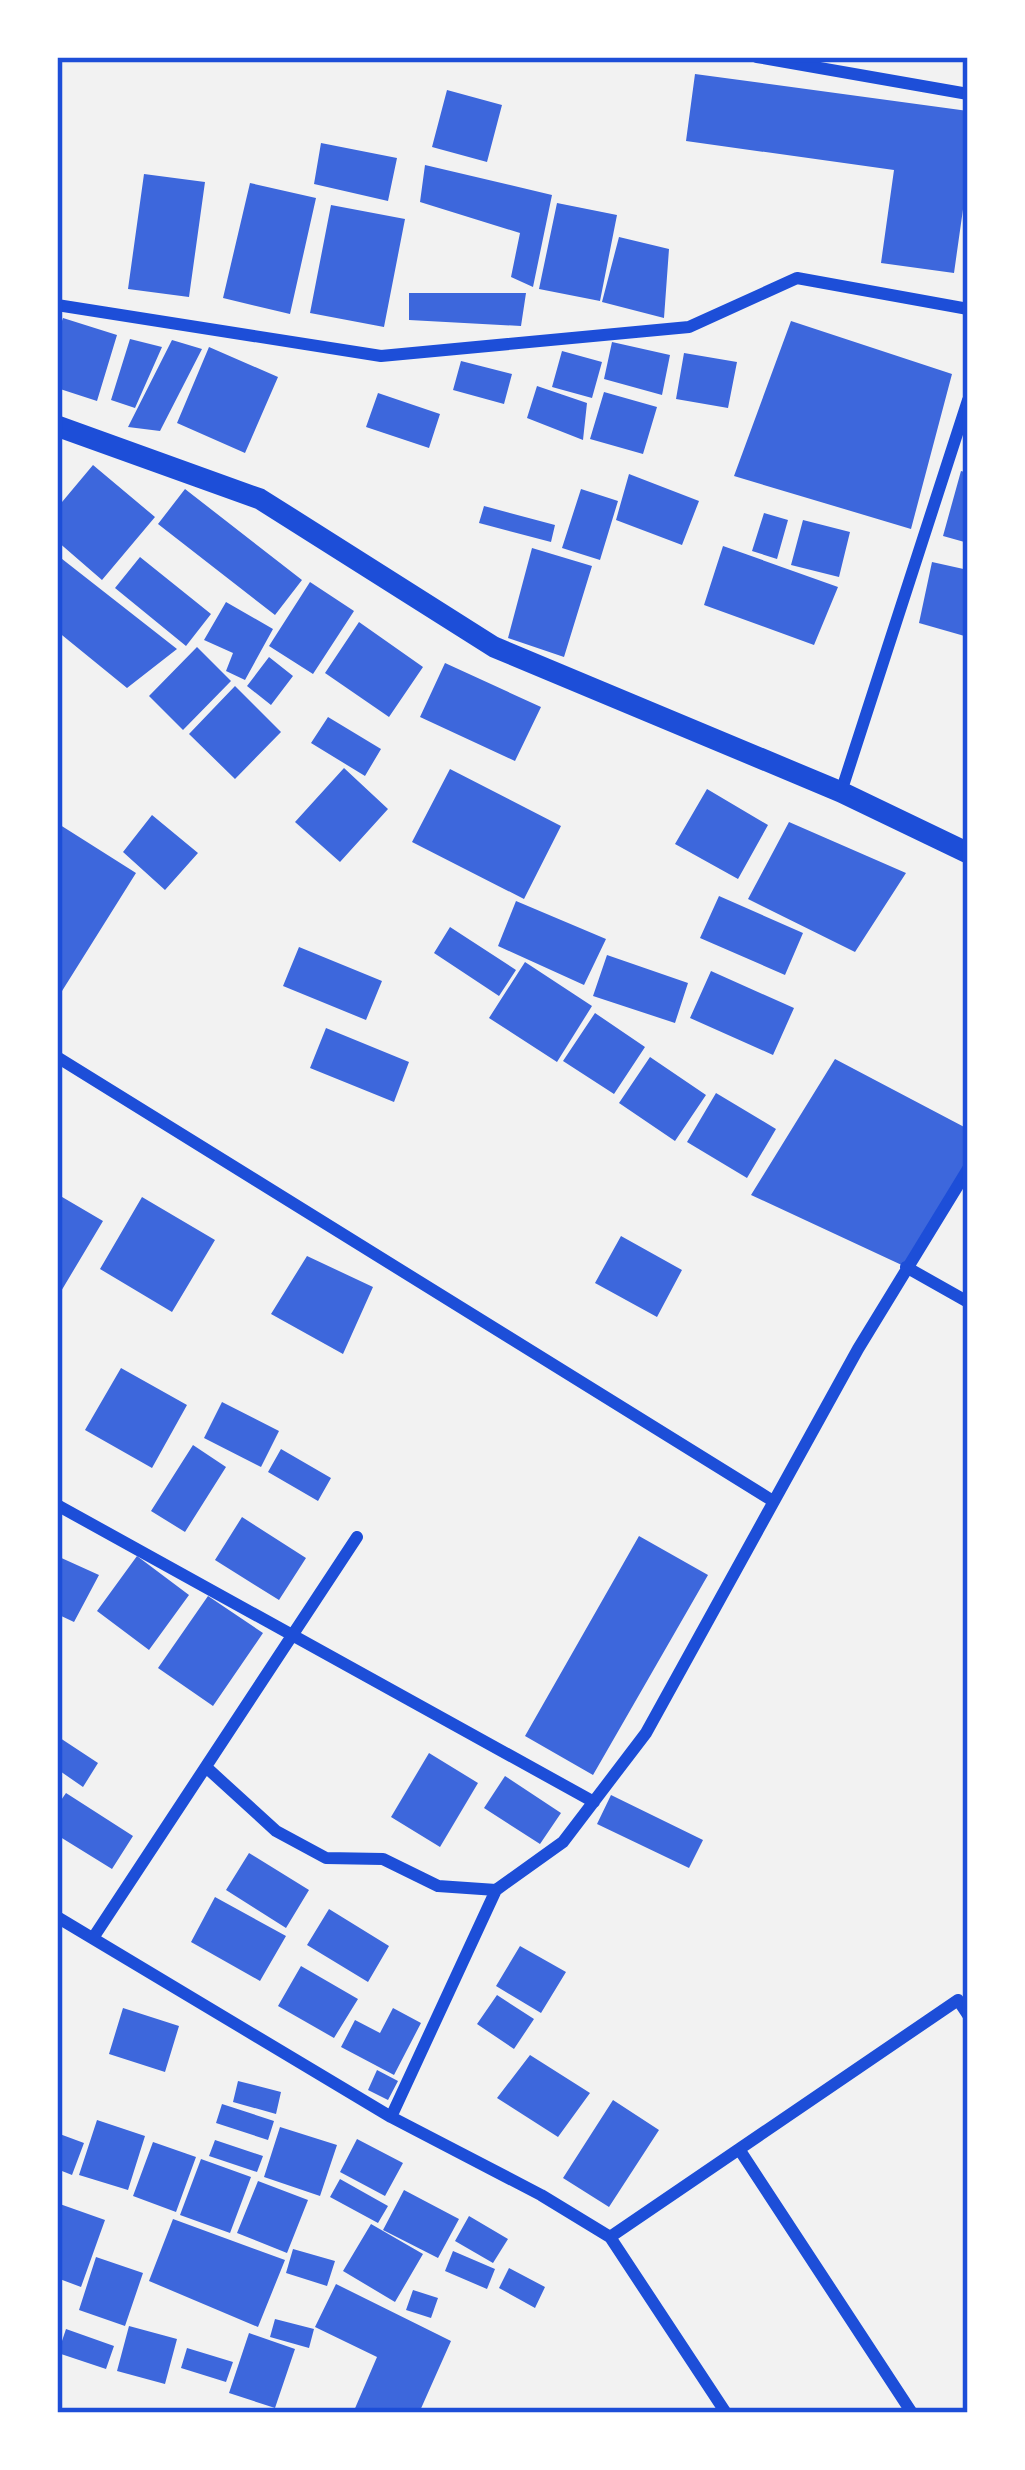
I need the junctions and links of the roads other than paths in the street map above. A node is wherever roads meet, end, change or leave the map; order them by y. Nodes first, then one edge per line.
1 (757, 57) edge
2 (968, 94) edge
3 (57, 304) edge
4 (968, 309) edge
5 (968, 400) edge
6 (57, 426) edge
7 (841, 792) junction
8 (968, 853) edge
9 (57, 1057) edge
10 (968, 1169) edge
11 (906, 1267) junction
12 (968, 1302) edge
13 (773, 1501) junction
14 (57, 1505) edge
15 (357, 1537) dead end
16 (294, 1633) junction
17 (207, 1768) junction
18 (594, 1802) junction
19 (496, 1890) junction
20 (57, 1917) edge
21 (93, 1938) junction
22 (968, 2015) edge
23 (391, 2117) junction
24 (740, 2149) junction
25 (610, 2237) junction
26 (726, 2413) edge
27 (912, 2413) edge

1 - 2 street
3 - 4 street
5 - 7 street
6 - 7 street
7 - 8 street
9 - 13 street
10 - 11 street
11 - 12 street
11 - 13 street
13 - 18 street
14 - 16 street
15 - 16 street
16 - 17 street
16 - 18 street
17 - 19 street
17 - 21 street
18 - 19 street
19 - 23 street
20 - 21 street
21 - 23 street
22 - 24 street
23 - 25 street
24 - 25 street
24 - 27 street
25 - 26 street

